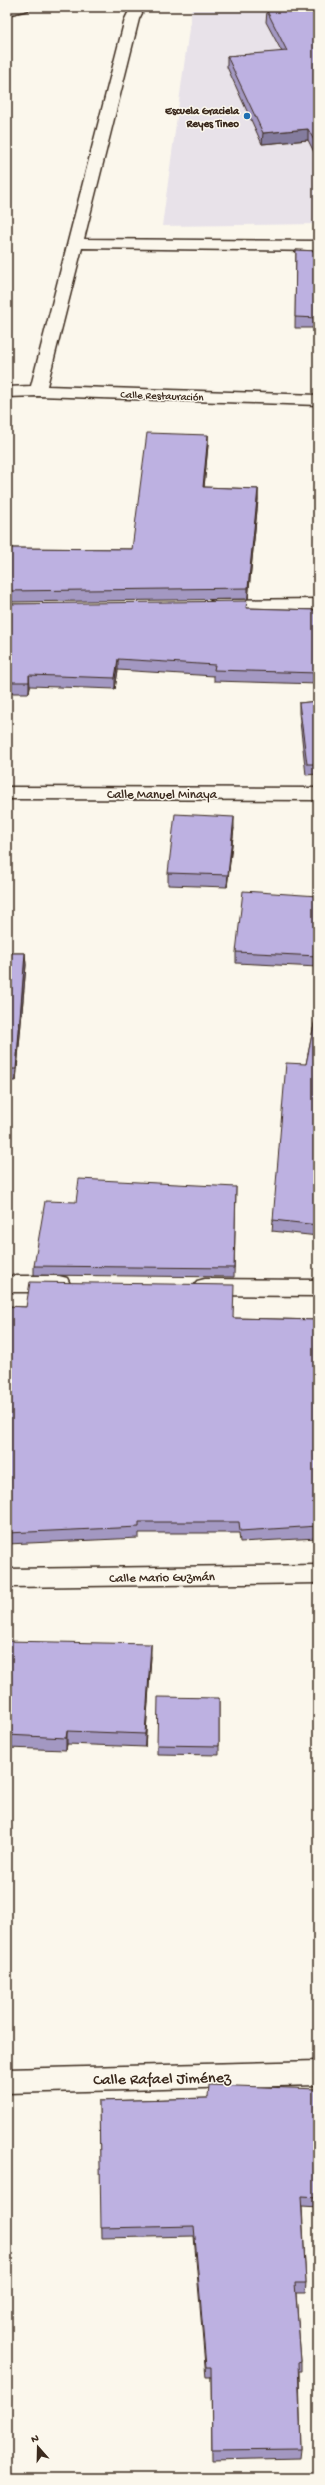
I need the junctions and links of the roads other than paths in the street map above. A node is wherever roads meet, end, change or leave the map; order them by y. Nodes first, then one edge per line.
1 (23, 7) edge
2 (138, 7) edge
3 (7, 11) edge
4 (75, 243) junction
5 (318, 246) edge
6 (38, 391) junction
7 (7, 392) edge
8 (318, 400) edge
9 (318, 604) edge
10 (198, 606) edge
11 (7, 793) edge
12 (318, 794) edge
13 (7, 1284) edge
14 (79, 1285) edge
15 (182, 1286) edge
16 (318, 1288) edge
17 (318, 1574) edge
18 (7, 1578) edge
19 (318, 2073) edge
20 (7, 2081) edge

1 - 3 street
2 - 4 street
4 - 5 street
4 - 6 street
6 - 7 street, Calle Restauración
6 - 8 street, Calle Restauración
9 - 10 street
11 - 12 street, Calle Manuel Minaya
13 - 14 street
15 - 16 street
17 - 18 street, Calle Mario Guzmán
19 - 20 street, Calle Rafael Jiménez

